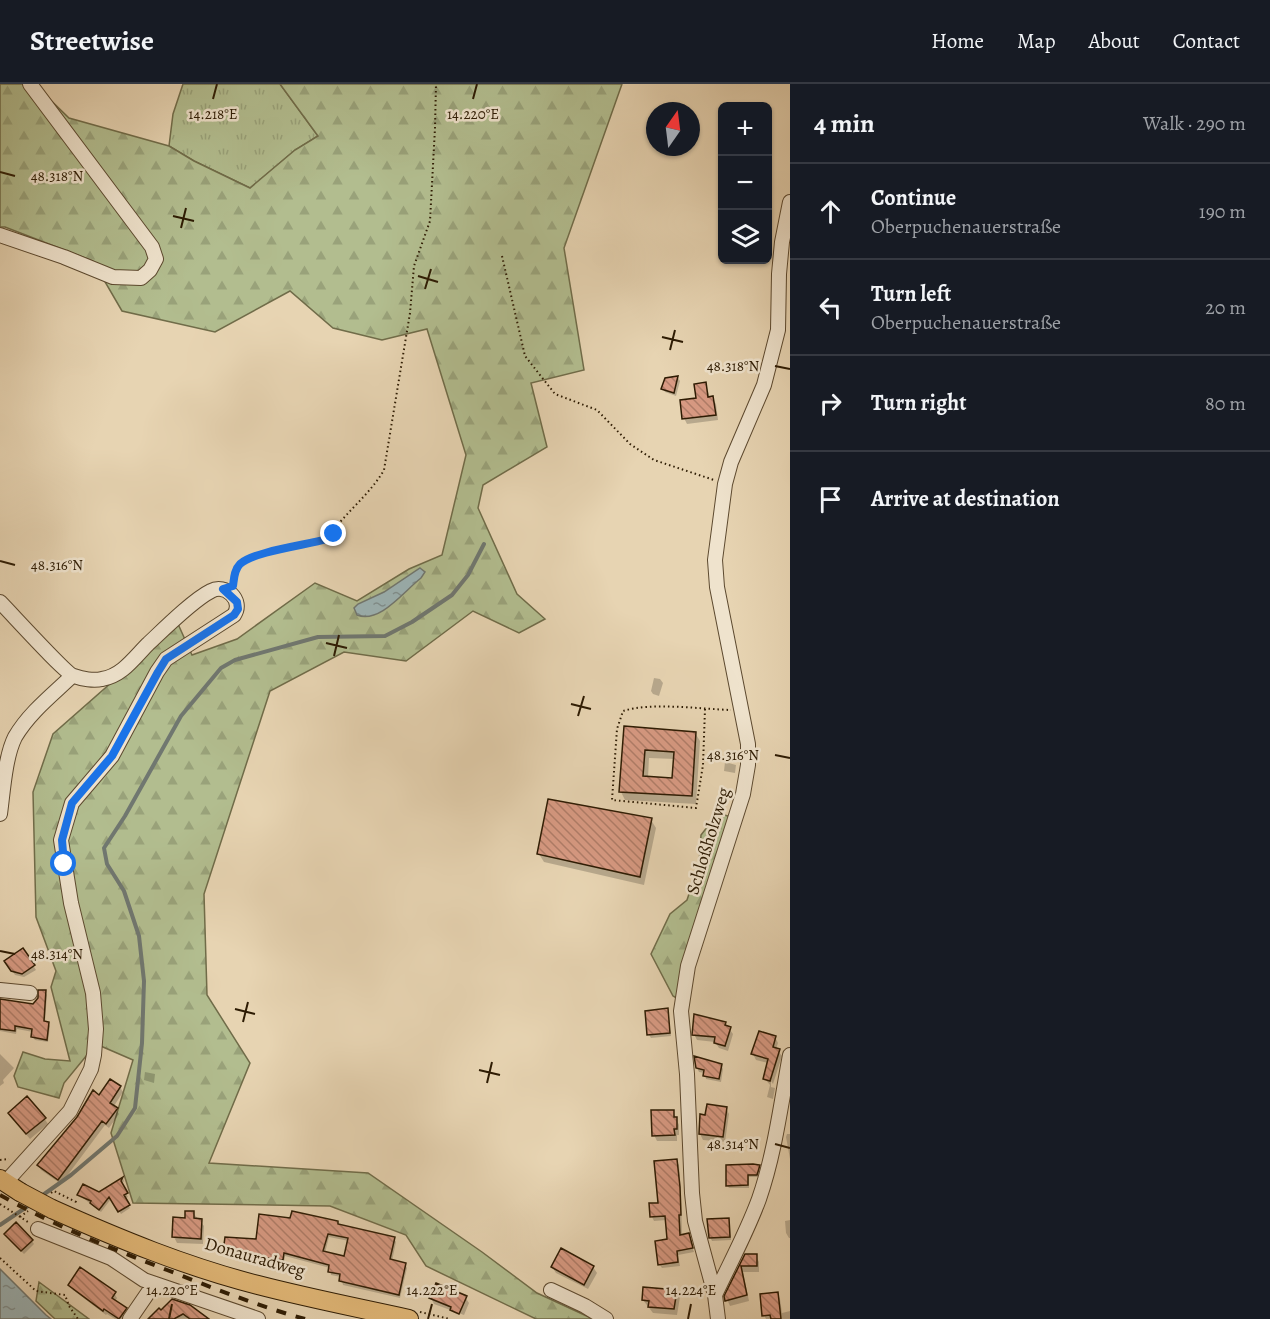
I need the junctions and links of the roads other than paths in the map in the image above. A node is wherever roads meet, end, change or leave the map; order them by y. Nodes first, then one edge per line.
1 (30, 84) edge
2 (790, 202) edge
3 (0, 235) edge
4 (0, 602) edge
5 (72, 676) junction
6 (0, 814) edge
7 (0, 990) edge
8 (30, 993) dead end
9 (790, 1055) edge
10 (786, 1104) edge
11 (8, 1185) edge
12 (38, 1229) dead end
13 (154, 1284) junction
14 (551, 1290) dead end
15 (715, 1295) junction
16 (412, 1315) edge
17 (130, 1319) edge
18 (258, 1319) edge
19 (606, 1319) edge
20 (718, 1319) edge

1 - 3 street
2 - 15 street, Schloßholzweg
4 - 5 street
5 - 6 street
5 - 11 street
7 - 8 street
9 - 10 street
10 - 15 street
11 - 16 main road, bridge
12 - 13 street
13 - 17 street
13 - 18 street
14 - 19 street
15 - 20 street, Schloßholzweg

